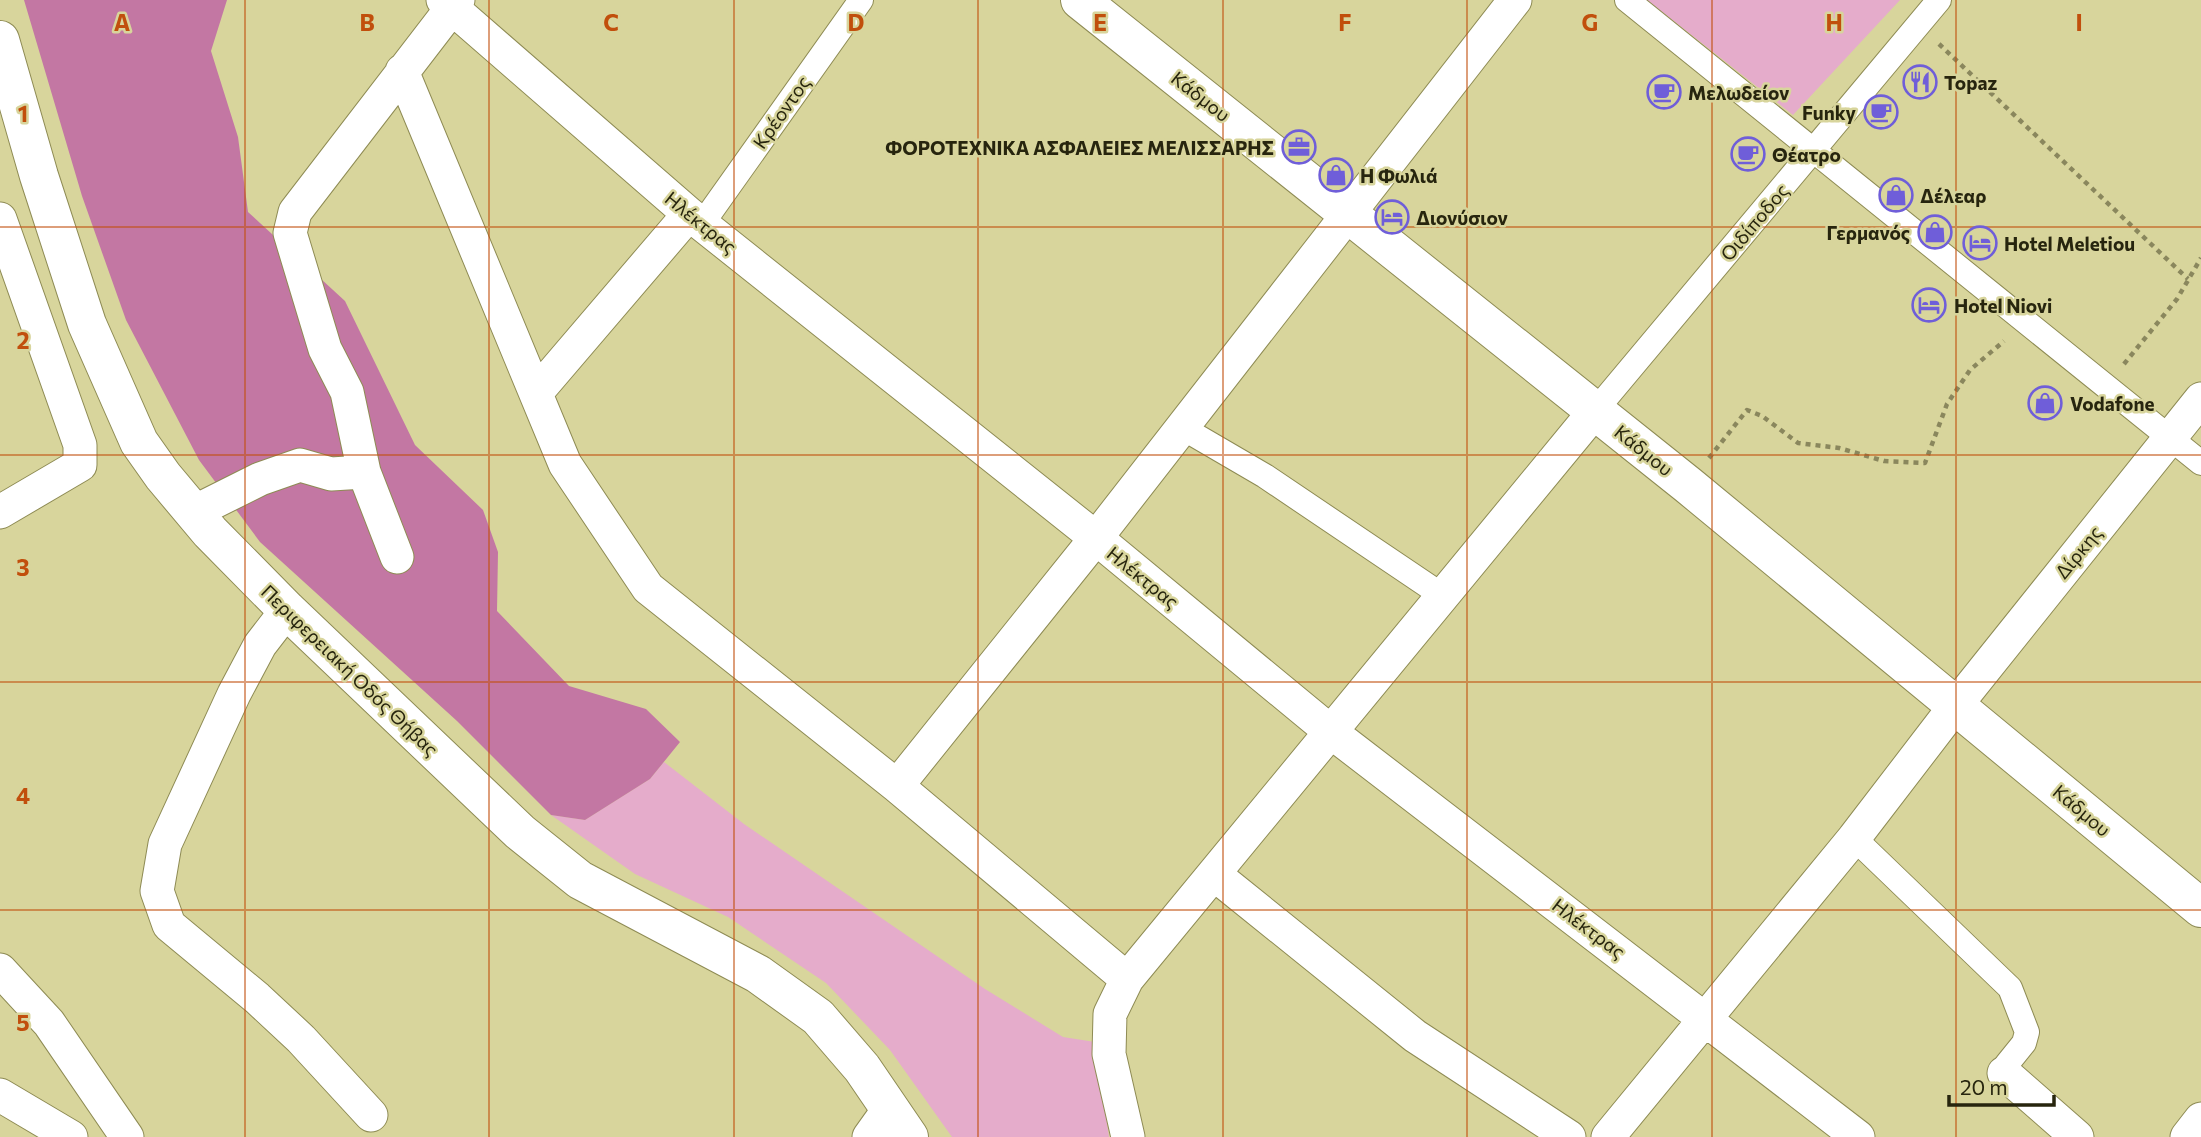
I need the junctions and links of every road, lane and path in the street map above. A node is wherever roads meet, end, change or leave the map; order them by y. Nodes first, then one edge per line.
1 (860, 0) edge
2 (1080, 0) edge
3 (1515, 0) edge
4 (1627, 0) edge
5 (1939, 0) edge
6 (451, 3) edge
7 (1919, 24) junction
8 (0, 40) edge
9 (402, 71) junction
10 (1813, 150) junction
11 (1350, 214) junction
12 (0, 219) edge
13 (696, 219) junction
14 (2201, 258) edge
15 (2188, 279) junction
16 (2023, 320) junction
17 (2108, 387) junction
18 (536, 393) junction
19 (2201, 400) edge
20 (1595, 411) junction
21 (1181, 427) junction
22 (2169, 437) junction
23 (2201, 463) edge
24 (364, 472) junction
25 (1688, 485) junction
26 (0, 512) edge
27 (194, 513) junction
28 (1096, 538) junction
29 (397, 557) dead end
30 (1443, 596) junction
31 (287, 610) junction
32 (1956, 705) junction
33 (1331, 732) junction
34 (897, 786) junction
35 (1854, 838) junction
36 (1214, 874) junction
37 (2201, 908) edge
38 (0, 970) edge
39 (1127, 979) junction
40 (1707, 1018) junction
41 (2004, 1073) joint
42 (0, 1095) edge
43 (371, 1115) dead end
44 (2201, 1119) edge
45 (889, 1128) edge
46 (72, 1137) edge
47 (127, 1137) edge
48 (1128, 1137) edge
49 (1569, 1137) edge
50 (1608, 1137) edge
51 (1858, 1137) edge
52 (2077, 1137) edge
53 (2187, 1137) edge

1 - 13 street, Κρέοντος
2 - 11 main road, Κάδμου
3 - 11 street
4 - 10 street
5 - 7 street, Οιδίποδος
6 - 9 street
6 - 13 street, Ηλέκτρας
7 - 10 street, Οιδίποδος
7 - 15 path
8 - 27 main road, Περιφερειακή Οδός Θήβας
9 - 18 street
9 - 24 street
10 - 16 street
10 - 20 street, Οιδίποδος
11 - 20 main road, Κάδμου
11 - 21 street
12 - 26 street
13 - 18 street
13 - 28 street, Ηλέκτρας
14 - 15 path
15 - 17 path
16 - 17 street
16 - 25 path
17 - 22 street
18 - 34 street
19 - 22 street, Δίρκης
20 - 25 main road, Κάδμου
20 - 30 street
21 - 28 street
21 - 30 street
22 - 23 street
22 - 32 street, Δίρκης
24 - 27 street
24 - 29 street
25 - 32 main road, Κάδμου
27 - 31 main road, Περιφερειακή Οδός Θήβας
28 - 33 street, Ηλέκτρας
28 - 34 street
30 - 33 street
31 - 43 street
31 - 45 main road, Περιφερειακή Οδός Θήβας
32 - 35 street, Δίρκης
32 - 37 main road, Κάδμου
33 - 36 street
33 - 40 street, Ηλέκτρας
34 - 39 street
35 - 40 street, Δίρκης
35 - 41 street
36 - 39 street
36 - 49 street
38 - 47 street
39 - 48 street
40 - 50 street, Δίρκης
40 - 51 street, Ηλέκτρας
41 - 52 street
42 - 46 street
44 - 53 street

